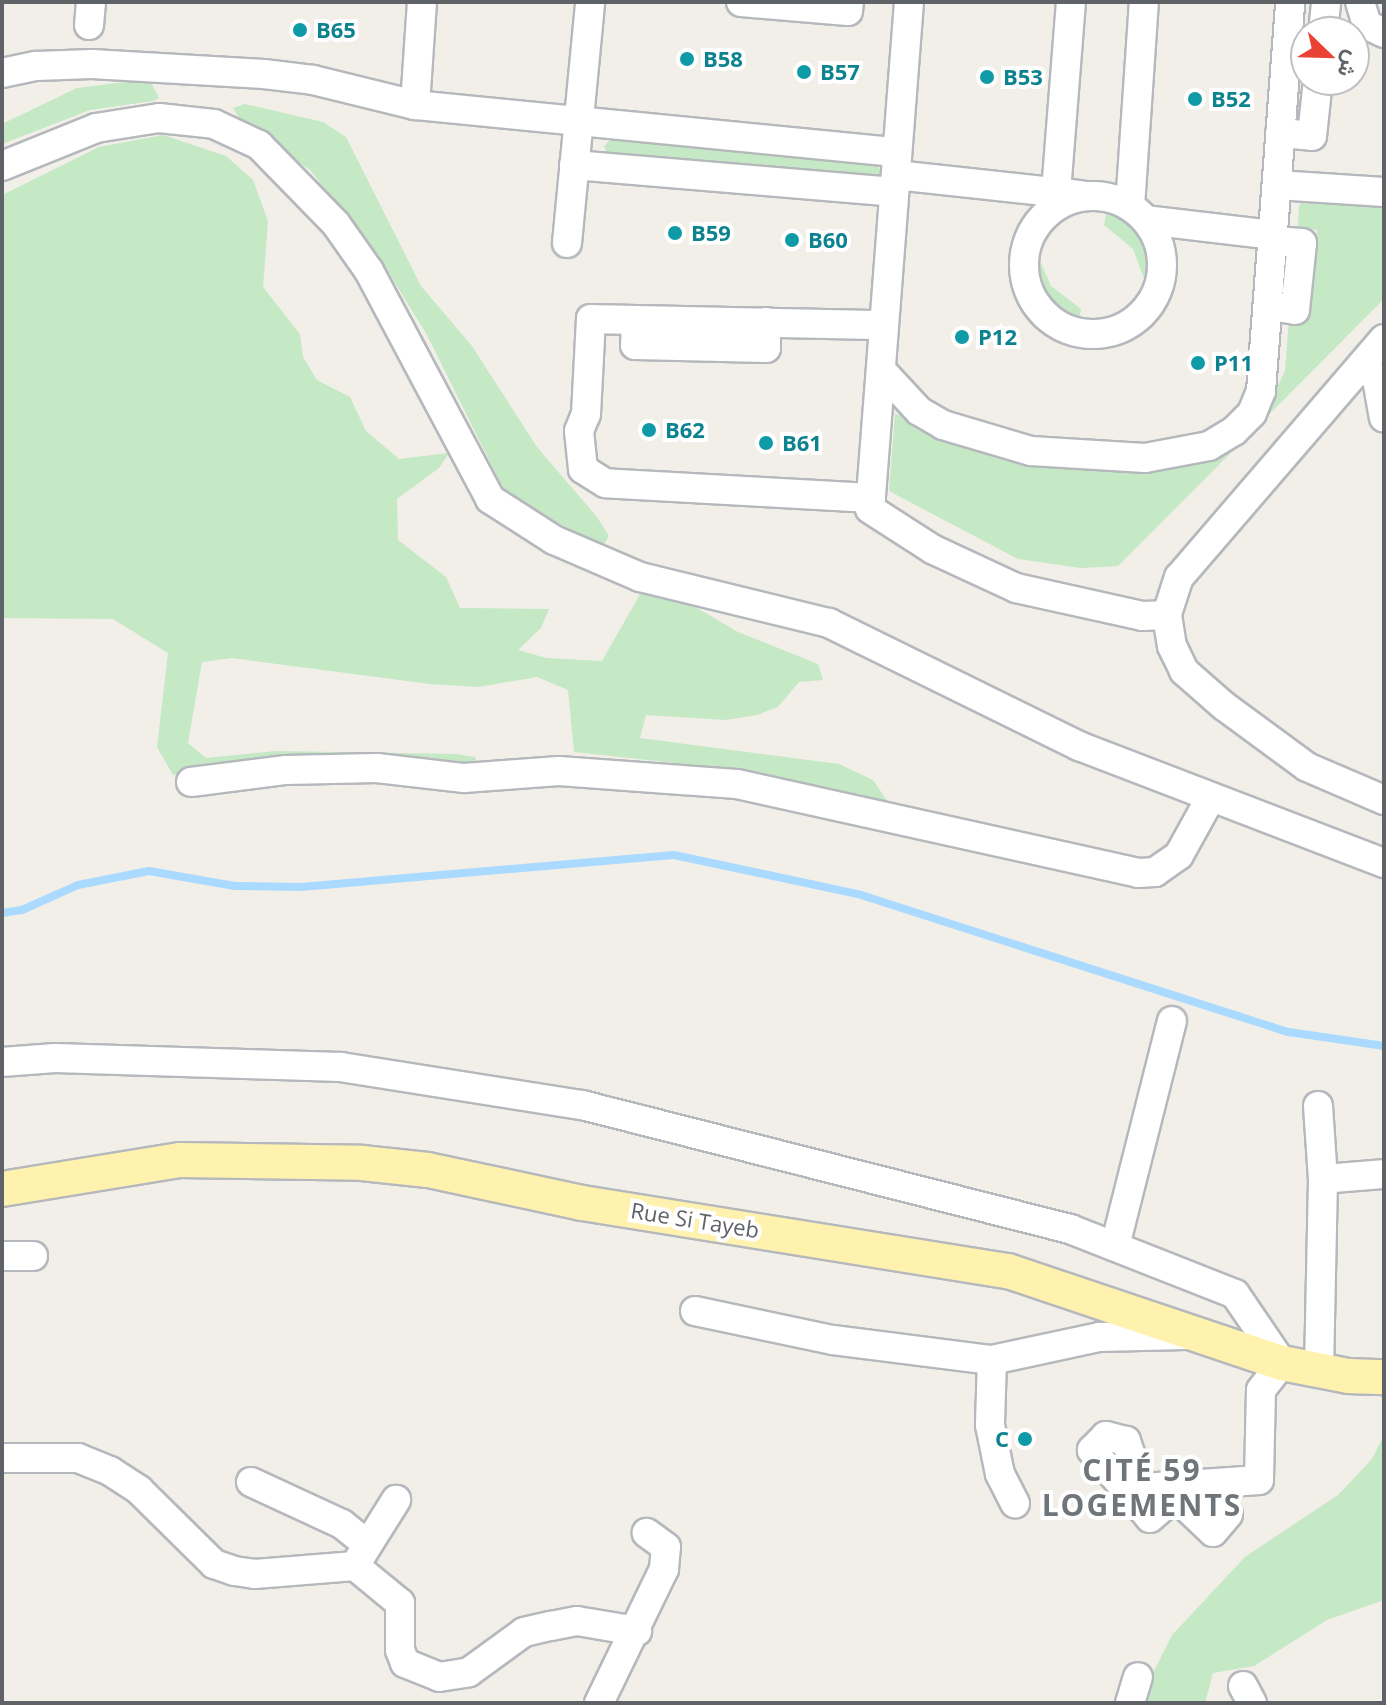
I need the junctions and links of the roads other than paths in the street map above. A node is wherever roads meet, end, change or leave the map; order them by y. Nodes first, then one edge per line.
1 (422, 2) edge
2 (590, 2) edge
3 (741, 2) edge
4 (849, 2) edge
5 (909, 2) edge
6 (1071, 2) edge
7 (1144, 2) edge
8 (1290, 2) edge
9 (1360, 2) edge
10 (1384, 33) edge
11 (2, 73) edge
12 (1316, 96) edge
13 (415, 105) junction
14 (578, 124) junction
15 (1280, 133) junction
16 (574, 165) junction
17 (2, 166) edge
18 (896, 173) junction
19 (1277, 185) junction
20 (1056, 192) junction
21 (1384, 192) edge
22 (1090, 196) junction
23 (1138, 213) junction
24 (1207, 228) junction
25 (1273, 238) junction
26 (567, 243) dead end
27 (1163, 259) junction
28 (884, 325) junction
29 (1384, 339) edge
30 (1362, 365) junction
31 (881, 370) junction
32 (1384, 417) edge
33 (871, 498) junction
34 (1167, 615) junction
35 (191, 782) dead end
36 (1211, 797) junction
37 (1384, 800) edge
38 (1384, 863) edge
39 (1172, 1021) dead end
40 (2, 1062) edge
41 (1318, 1106) dead end
42 (1384, 1174) edge
43 (1323, 1179) junction
44 (2, 1189) edge
45 (1115, 1246) junction
46 (2, 1256) edge
47 (33, 1256) dead end
48 (695, 1311) dead end
49 (1194, 1335) junction
50 (992, 1360) junction
51 (1282, 1363) junction
52 (1319, 1371) junction
53 (1379, 1378) edge
54 (2, 1458) edge
55 (251, 1482) dead end
56 (1201, 1484) junction
57 (396, 1500) dead end
58 (1015, 1503) dead end
59 (647, 1533) dead end
60 (361, 1555) junction
61 (637, 1631) junction
62 (599, 1703) edge

1 - 13 street
2 - 14 street
3 - 4 street
5 - 18 street
6 - 20 street
7 - 23 street
8 - 15 street
9 - 10 street
11 - 13 street
12 - 15 street
13 - 14 street
14 - 16 street
14 - 18 street
15 - 19 street
16 - 18 street
16 - 26 street
17 - 36 street
18 - 20 street
18 - 28 street
19 - 21 street
19 - 25 street
20 - 22 street
22 - 23 street
22 - 27 street
23 - 24 street
23 - 27 street
24 - 25 street
24 - 27 street
25 - 31 street
28 - 31 street
28 - 33 street
29 - 30 street
30 - 32 street
30 - 34 street
31 - 33 street
33 - 34 street
34 - 37 street
35 - 36 street
36 - 38 street
39 - 45 street
40 - 45 street
41 - 43 street
42 - 43 street
43 - 52 street
44 - 49 main road, Rue Si Tayeb
45 - 51 street
46 - 47 street
48 - 50 street
49 - 50 street
49 - 51 main road, Rue Si Tayeb
50 - 58 street
51 - 52 main road, Rue Si Tayeb
51 - 56 street
52 - 53 main road, Rue Si Tayeb
54 - 60 street
55 - 60 street
56 - 56 street
57 - 60 street
59 - 61 street
60 - 61 street
61 - 62 street

